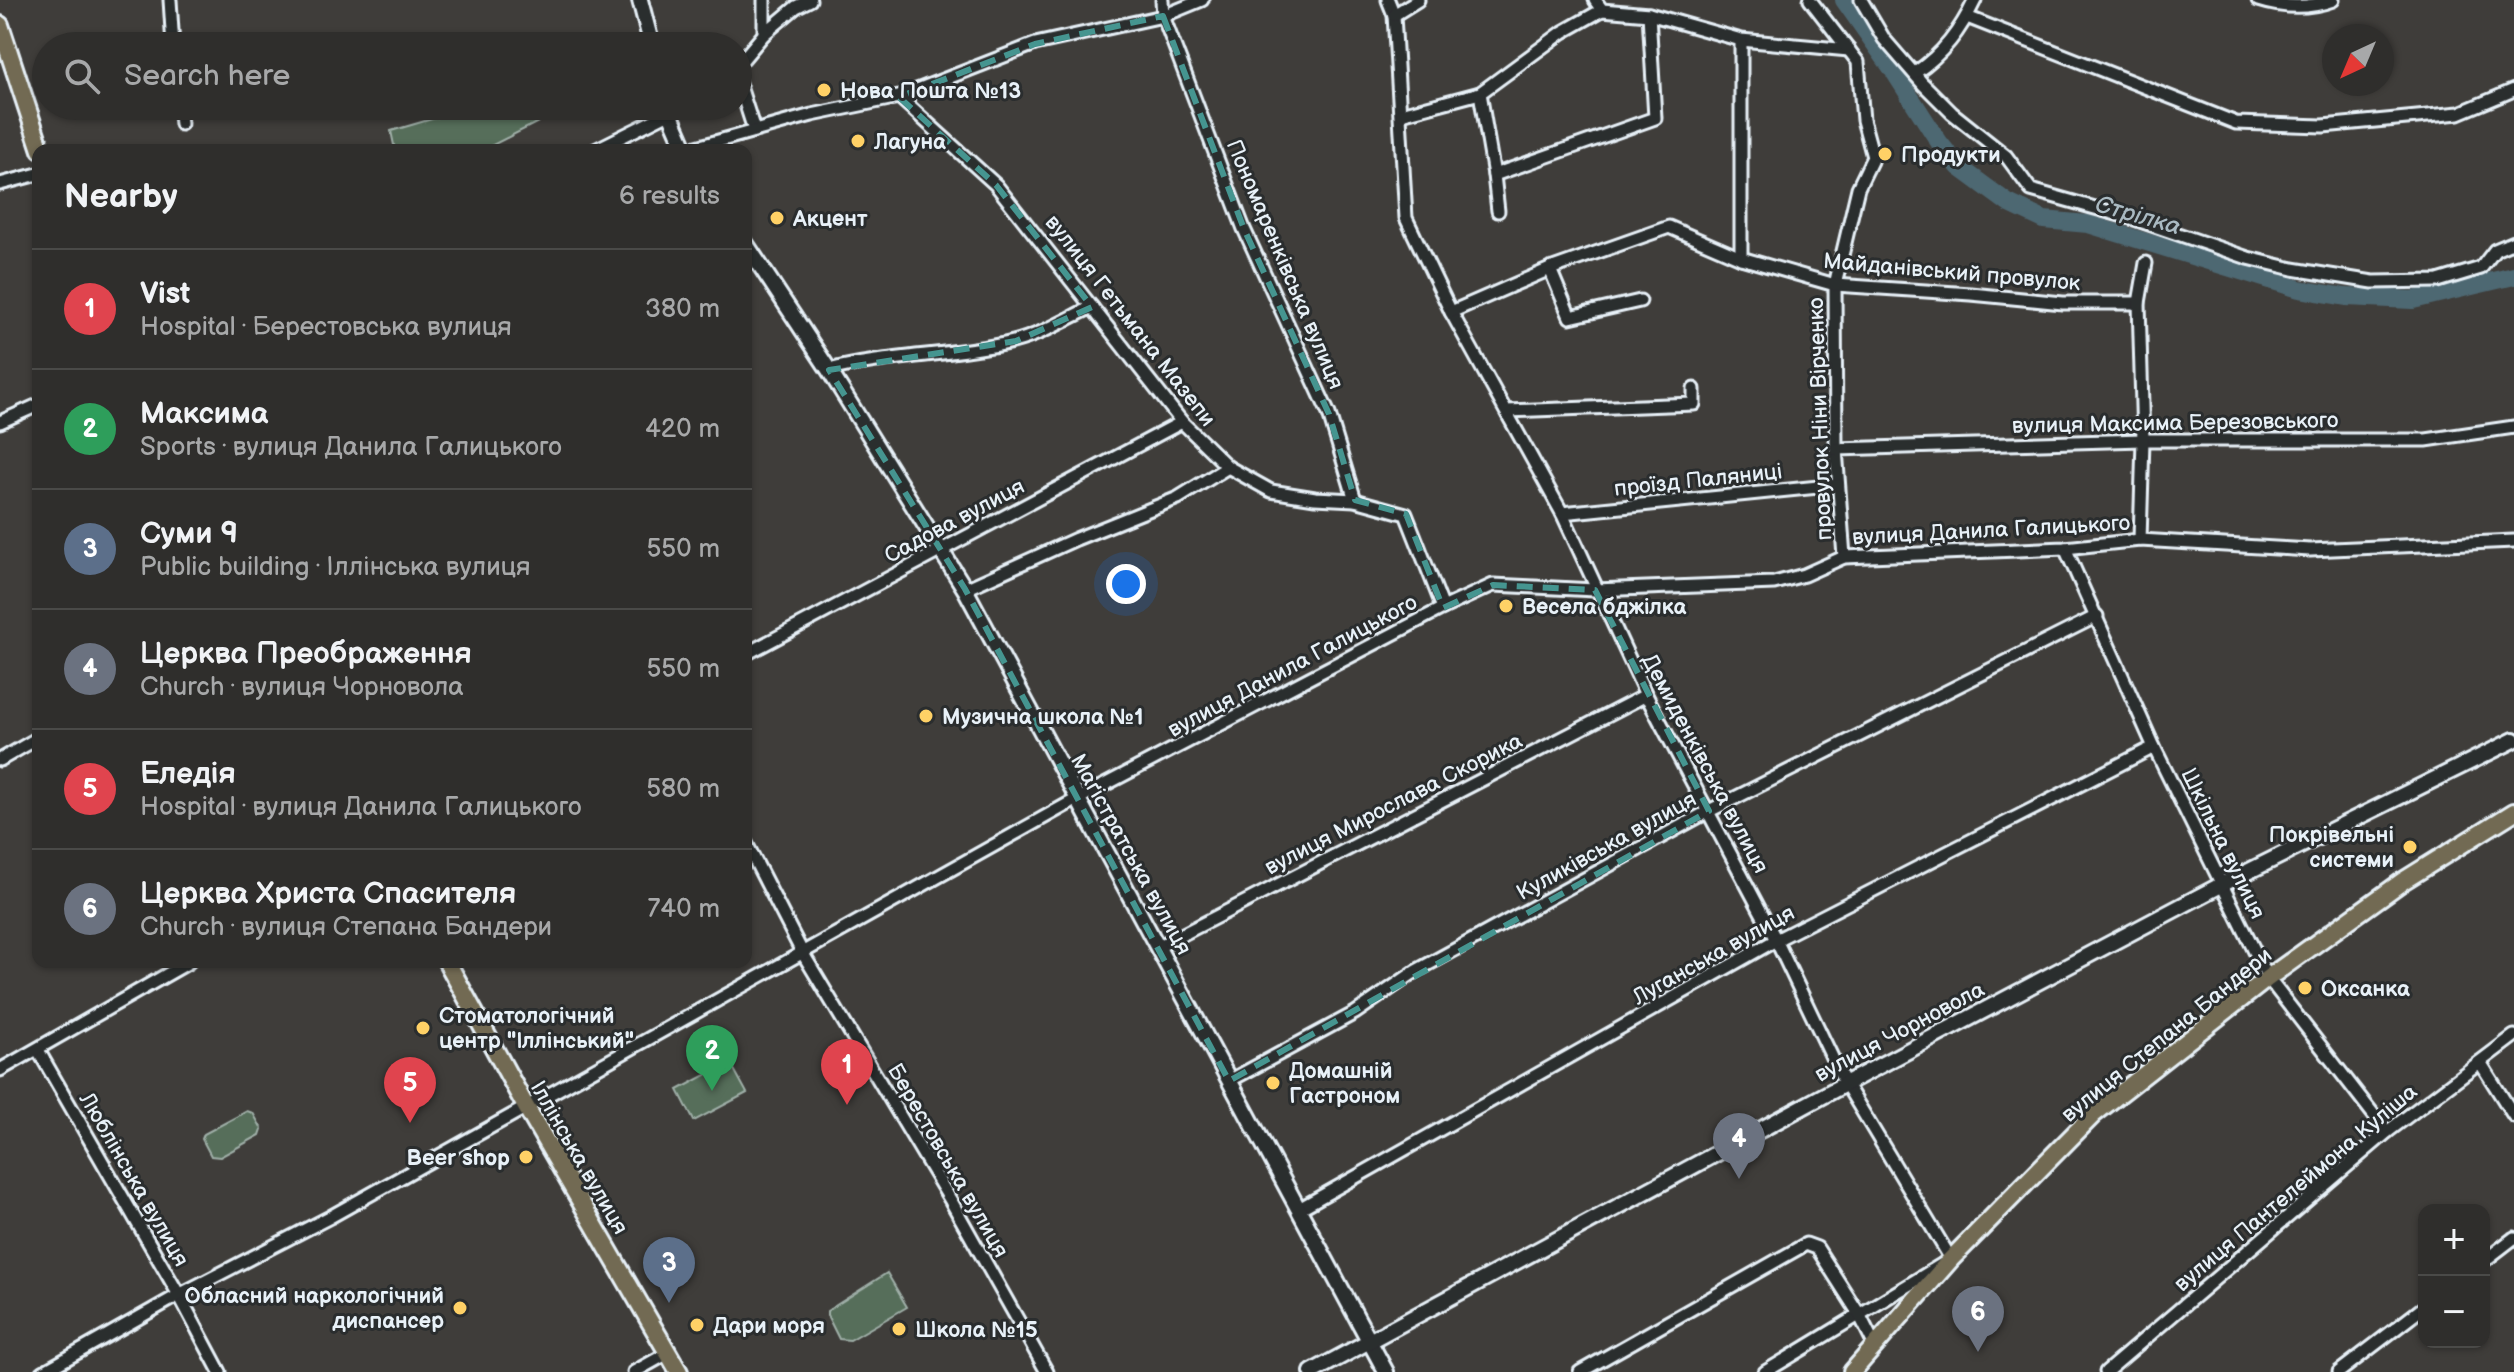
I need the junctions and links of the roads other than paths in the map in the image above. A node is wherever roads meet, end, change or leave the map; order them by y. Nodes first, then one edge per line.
1 (170, 0) edge
2 (640, 0) edge
3 (764, 0) edge
4 (810, 0) edge
5 (1162, 0) edge
6 (1202, 0) edge
7 (1388, 0) edge
8 (1418, 0) edge
9 (1810, 0) edge
10 (1861, 0) edge
11 (1975, 0) edge
12 (2258, 0) edge
13 (2333, 0) edge
14 (1598, 5) edge
15 (1649, 14) junction
16 (1394, 15) junction
17 (1163, 16) junction
18 (1967, 17) junction
19 (0, 25) edge
20 (172, 32) edge
21 (648, 32) edge
22 (764, 34) junction
23 (1741, 40) junction
24 (752, 48) edge
25 (1849, 50) junction
26 (1915, 73) junction
27 (2514, 90) edge
28 (1480, 93) junction
29 (899, 97) junction
30 (1401, 114) junction
31 (181, 120) edge
32 (650, 120) edge
33 (672, 120) edge
34 (751, 120) edge
35 (181, 124) dead end
36 (754, 130) junction
37 (39, 144) edge
38 (606, 144) edge
39 (683, 144) edge
40 (706, 144) edge
41 (1494, 175) junction
42 (32, 176) edge
43 (0, 184) edge
44 (1498, 211) dead end
45 (2514, 242) edge
46 (752, 253) edge
47 (1741, 258) junction
48 (2146, 263) dead end
49 (1550, 269) junction
50 (1835, 285) junction
51 (1640, 301) dead end
52 (2139, 303) junction
53 (1092, 307) junction
54 (1451, 312) junction
55 (829, 370) junction
56 (1694, 389) dead end
57 (32, 408) edge
58 (1506, 411) junction
59 (0, 422) edge
60 (1182, 422) junction
61 (2514, 427) edge
62 (2143, 440) junction
63 (1836, 449) junction
64 (1228, 467) junction
65 (1838, 485) junction
66 (1355, 500) junction
67 (1562, 513) junction
68 (2140, 540) junction
69 (2514, 541) edge
70 (2065, 548) junction
71 (941, 550) junction
72 (1844, 557) junction
73 (965, 589) junction
74 (1595, 590) junction
75 (1443, 608) junction
76 (2097, 616) junction
77 (752, 651) edge
78 (1646, 695) junction
79 (2514, 740) edge
80 (32, 741) edge
81 (2154, 747) junction
82 (0, 760) edge
83 (1077, 800) junction
84 (1709, 811) junction
85 (2514, 812) edge
86 (752, 855) edge
87 (2221, 885) junction
88 (1776, 940) junction
89 (1158, 947) junction
90 (802, 952) junction
91 (179, 968) edge
92 (450, 968) edge
93 (2268, 978) junction
94 (2514, 1036) edge
95 (38, 1050) junction
96 (2480, 1062) junction
97 (0, 1070) edge
98 (1229, 1081) junction
99 (1845, 1084) junction
100 (526, 1107) junction
101 (2514, 1116) edge
102 (2387, 1132) junction
103 (1299, 1209) junction
104 (2514, 1238) edge
105 (2490, 1256) edge
106 (1951, 1259) junction
107 (179, 1295) junction
108 (2418, 1312) edge
109 (1859, 1314) junction
110 (1370, 1340) junction
111 (1875, 1346) junction
112 (668, 1353) junction
113 (43, 1372) edge
114 (220, 1372) edge
115 (634, 1372) edge
116 (679, 1372) edge
117 (1047, 1372) edge
118 (1312, 1372) edge
119 (1386, 1372) edge
120 (1580, 1372) edge
121 (1765, 1372) edge
122 (1852, 1372) edge
123 (2106, 1372) edge
124 (2339, 1372) edge

1 - 20 street
2 - 21 street
3 - 22 street
4 - 22 street
5 - 17 street, Пономаренківська вулиця
6 - 17 street
7 - 16 street, Демиденківська вулиця
8 - 16 street
9 - 25 street
10 - 26 street
11 - 18 street
12 - 13 street
14 - 15 street
14 - 28 street
15 - 23 street
15 - 41 street
16 - 30 street, Демиденківська вулиця
17 - 29 street
17 - 66 street, Пономаренківська вулиця
18 - 26 street
18 - 27 street
19 - 37 main road
22 - 24 street
23 - 25 street
23 - 47 street
25 - 50 street, провулок Ніни Вірченко
26 - 45 street
28 - 30 street
28 - 41 street
29 - 36 street
29 - 53 street, вулиця Гетьмана Мазепи
30 - 54 street, Демиденківська вулиця
31 - 35 street
32 - 38 street
33 - 39 street
34 - 36 street
36 - 40 street
41 - 44 street
42 - 43 street
46 - 55 street, Маґістратська вулиця
47 - 49 street, Майданівський провулок
47 - 50 street, Майданівський провулок
48 - 52 street
49 - 51 street
49 - 54 street, Майданівський провулок
50 - 52 street, Майданівський провулок
50 - 63 street, провулок Ніни Вірченко
52 - 62 street
53 - 55 street
53 - 60 street, вулиця Гетьмана Мазепи
54 - 58 street, Демиденківська вулиця
55 - 71 street, Маґістратська вулиця
56 - 58 street
57 - 59 street
58 - 67 street, Демиденківська вулиця
60 - 64 street, вулиця Гетьмана Мазепи
60 - 71 street, Садова вулиця
61 - 62 street, вулиця Максима Березовського
62 - 63 street, вулиця Максима Березовського
62 - 68 street
63 - 65 street, провулок Ніни Вірченко
64 - 66 street, вулиця Гетьмана Мазепи
64 - 73 street
65 - 67 street, проїзд Паляниці
65 - 72 street, провулок Ніни Вірченко
66 - 75 street, вулиця Гетьмана Мазепи
67 - 74 street, Демиденківська вулиця
68 - 69 street, вулиця Данила Галицького
68 - 70 street, вулиця Данила Галицького
70 - 72 street, вулиця Данила Галицького
70 - 76 street, Шкільна вулиця
71 - 73 street, Маґістратська вулиця
71 - 77 street, Садова вулиця
72 - 74 street, вулиця Данила Галицького
73 - 83 street, Маґістратська вулиця
74 - 75 street, вулиця Данила Галицького
74 - 78 street, Демиденківська вулиця
75 - 83 street, вулиця Данила Галицького
76 - 81 street, Шкільна вулиця
76 - 84 street, Куликівська вулиця
78 - 84 street, Демиденківська вулиця
78 - 89 street, вулиця Мирослава Скорика
79 - 87 street, вулиця Чорновола
80 - 82 street
81 - 87 street, Шкільна вулиця
81 - 88 street, Луганська вулиця
83 - 89 street, Маґістратська вулиця
83 - 90 street, вулиця Данила Галицького
84 - 88 street, Демиденківська вулиця
84 - 98 street, Куликівська вулиця
85 - 93 main road, вулиця Степана Бандери
86 - 90 street, Берестовська вулиця
87 - 93 street, Шкільна вулиця
87 - 99 street, вулиця Чорновола
88 - 99 street, Демиденківська вулиця
88 - 103 street, Луганська вулиця
89 - 98 street, Маґістратська вулиця
90 - 100 street, вулиця Данила Галицького
90 - 117 street, Берестовська вулиця
91 - 95 street
92 - 100 main road, Іллінська вулиця
93 - 102 street, Шкільна вулиця
93 - 106 main road, вулиця Степана Бандери
94 - 96 street, вулиця Пантелеймона Куліша
95 - 97 street
95 - 107 street, Люблінська вулиця
96 - 101 street
96 - 102 street, вулиця Пантелеймона Куліша
98 - 103 street, Маґістратська вулиця
99 - 106 street, Демиденківська вулиця
99 - 110 street, вулиця Чорновола
100 - 107 street, вулиця Данила Галицького
100 - 112 main road, Іллінська вулиця
102 - 123 street, вулиця Пантелеймона Куліша
103 - 110 street, Маґістратська вулиця
104 - 105 street
106 - 109 street
106 - 111 main road, вулиця Степана Бандери
107 - 113 street, вулиця Данила Галицького
107 - 114 street, Люблінська вулиця
108 - 124 street
109 - 111 street
109 - 120 street
109 - 121 street
110 - 118 street, вулиця Чорновола
110 - 119 street, Маґістратська вулиця
111 - 122 main road, вулиця Степана Бандери
112 - 115 street
112 - 116 main road, Іллінська вулиця

